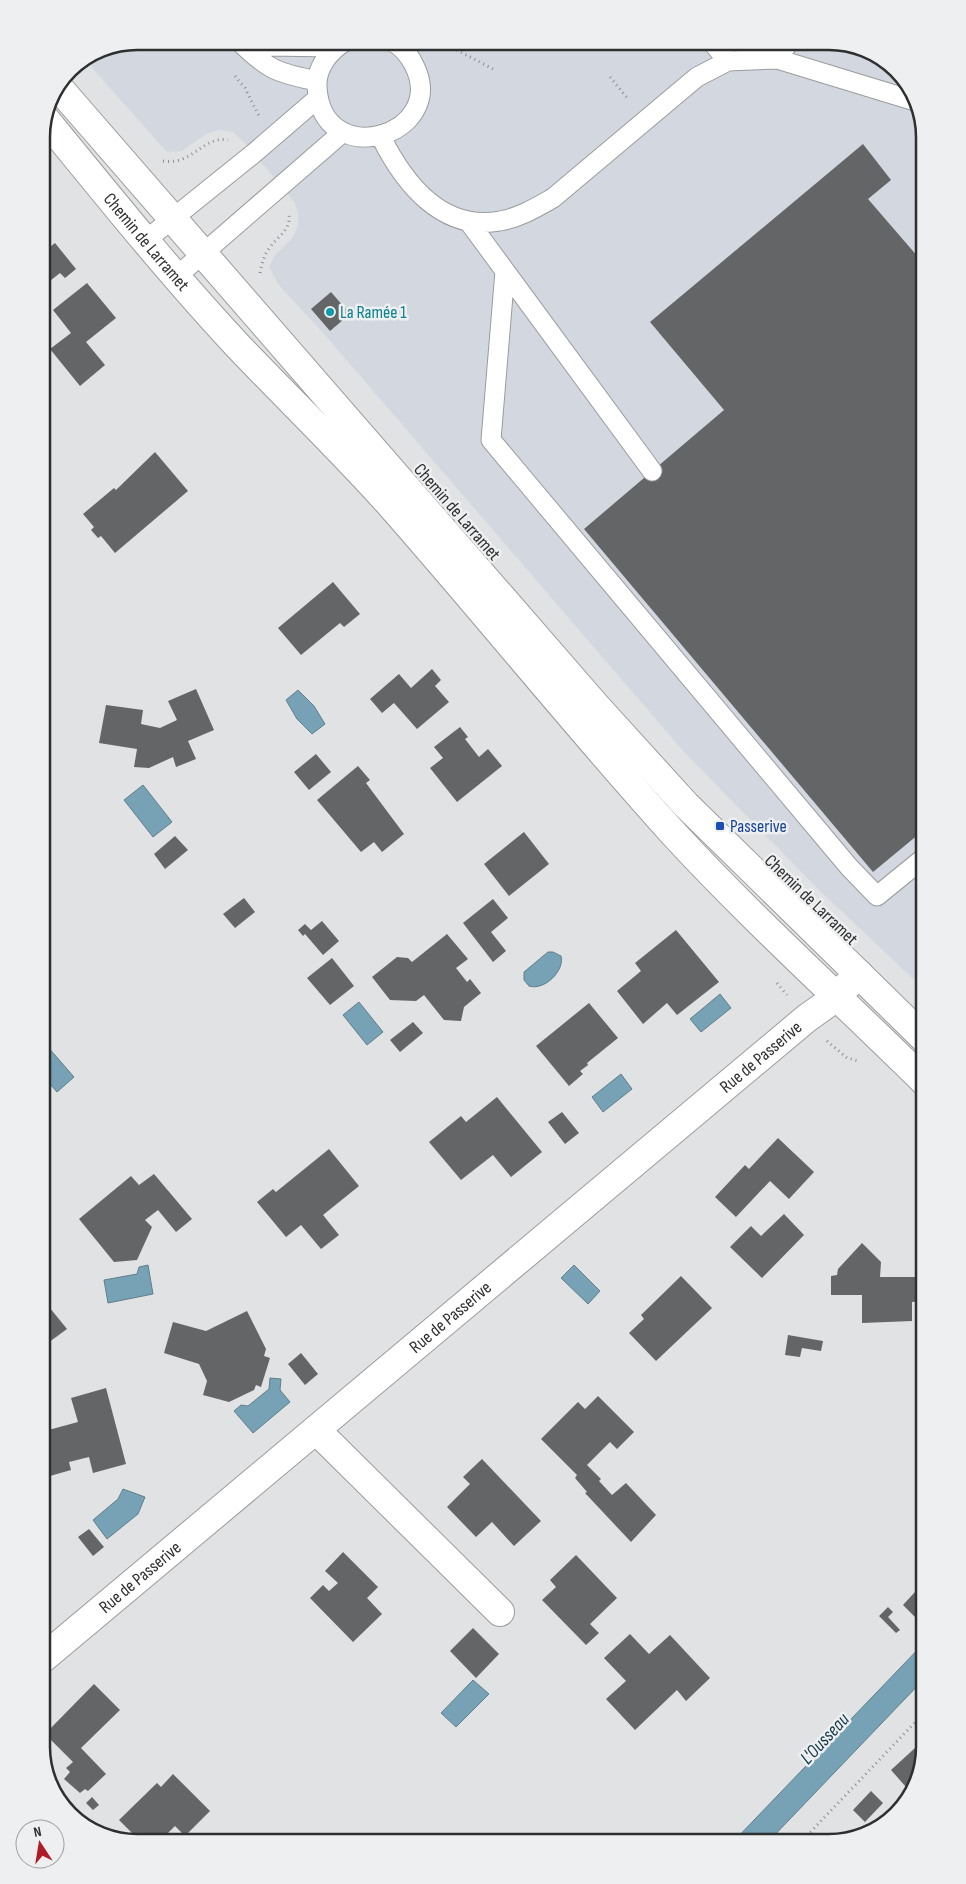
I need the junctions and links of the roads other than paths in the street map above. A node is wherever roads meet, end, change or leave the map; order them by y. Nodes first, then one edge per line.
1 (248, 50) edge
2 (335, 50) edge
3 (403, 50) edge
4 (719, 50) edge
5 (783, 50) edge
6 (776, 59) junction
7 (728, 60) junction
8 (317, 90) junction
9 (63, 92) edge
10 (907, 99) edge
11 (51, 126) edge
12 (343, 132) junction
13 (381, 137) junction
14 (173, 220) junction
15 (469, 222) junction
16 (146, 240) junction
17 (202, 254) junction
18 (506, 271) junction
19 (178, 276) junction
20 (652, 471) dead end
21 (916, 864) edge
22 (859, 974) junction
23 (837, 995) junction
24 (916, 1030) edge
25 (916, 1073) edge
26 (316, 1430) junction
27 (500, 1612) dead end
28 (50, 1652) edge

1 - 8 lane
2 - 8 lane
3 - 13 lane
4 - 7 lane
5 - 6 lane
6 - 7 lane
6 - 10 lane
7 - 15 lane
8 - 12 lane
8 - 14 lane
9 - 14 main road, Chemin de Larramet
11 - 16 main road, Chemin de Larramet
12 - 13 lane
12 - 17 lane
13 - 15 lane
14 - 16 lane
14 - 17 main road, Chemin de Larramet
15 - 18 lane
16 - 19 main road, Chemin de Larramet
17 - 19 lane
17 - 22 main road, Chemin de Larramet
18 - 20 lane
18 - 21 lane
19 - 23 main road, Chemin de Larramet
22 - 23 main road, Rue de Passerive
22 - 24 main road, Chemin de Larramet
23 - 25 main road, Chemin de Larramet
23 - 26 main road, Rue de Passerive
26 - 27 main road
26 - 28 main road, Rue de Passerive

